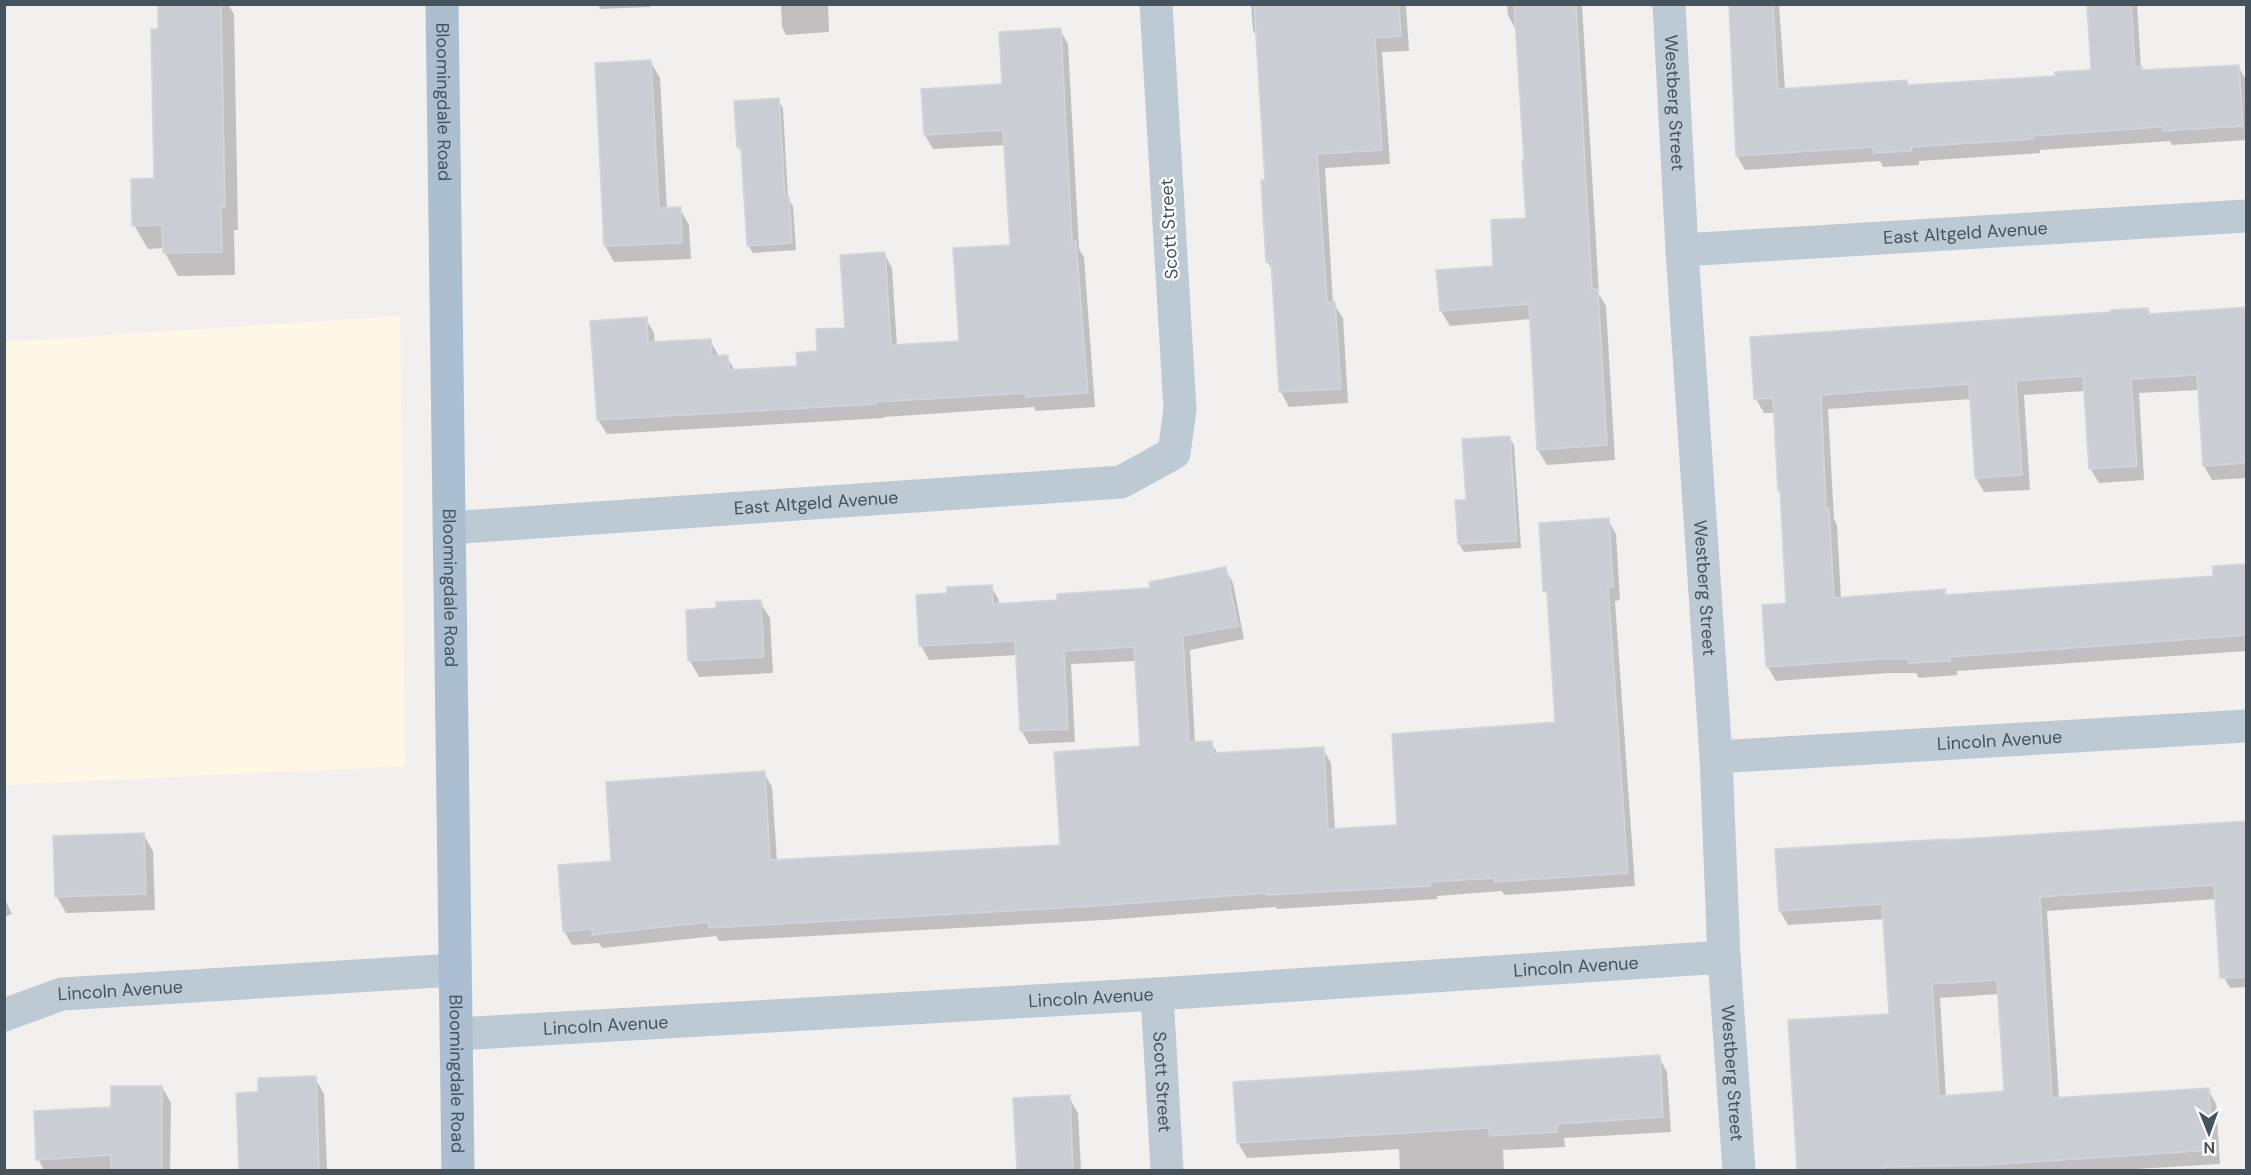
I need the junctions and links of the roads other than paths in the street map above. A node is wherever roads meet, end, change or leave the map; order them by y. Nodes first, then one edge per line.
1 (441, 4) edge
2 (1156, 4) edge
3 (1670, 4) edge
4 (2247, 216) edge
5 (1682, 250) junction
6 (1174, 453) joint
7 (449, 528) junction
8 (2247, 726) edge
9 (1716, 757) junction
10 (1724, 957) junction
11 (455, 970) junction
12 (1157, 994) junction
13 (4, 1015) edge
14 (456, 1034) junction
15 (458, 1170) edge
16 (1167, 1170) edge
17 (1739, 1170) edge

1 - 7 main road, Bloomingdale Road
2 - 6 street, Scott Street
3 - 5 street, Westberg Street
4 - 5 street, East Altgeld Avenue
5 - 9 street, Westberg Street
6 - 7 street, East Altgeld Avenue
7 - 11 main road, Bloomingdale Road
8 - 9 street, Lincoln Avenue
9 - 10 street, Westberg Street
10 - 12 street, Lincoln Avenue
10 - 17 street, Westberg Street
11 - 13 street, Lincoln Avenue
11 - 14 main road, Bloomingdale Road
12 - 14 street, Lincoln Avenue
12 - 16 street, Scott Street
14 - 15 main road, Bloomingdale Road

